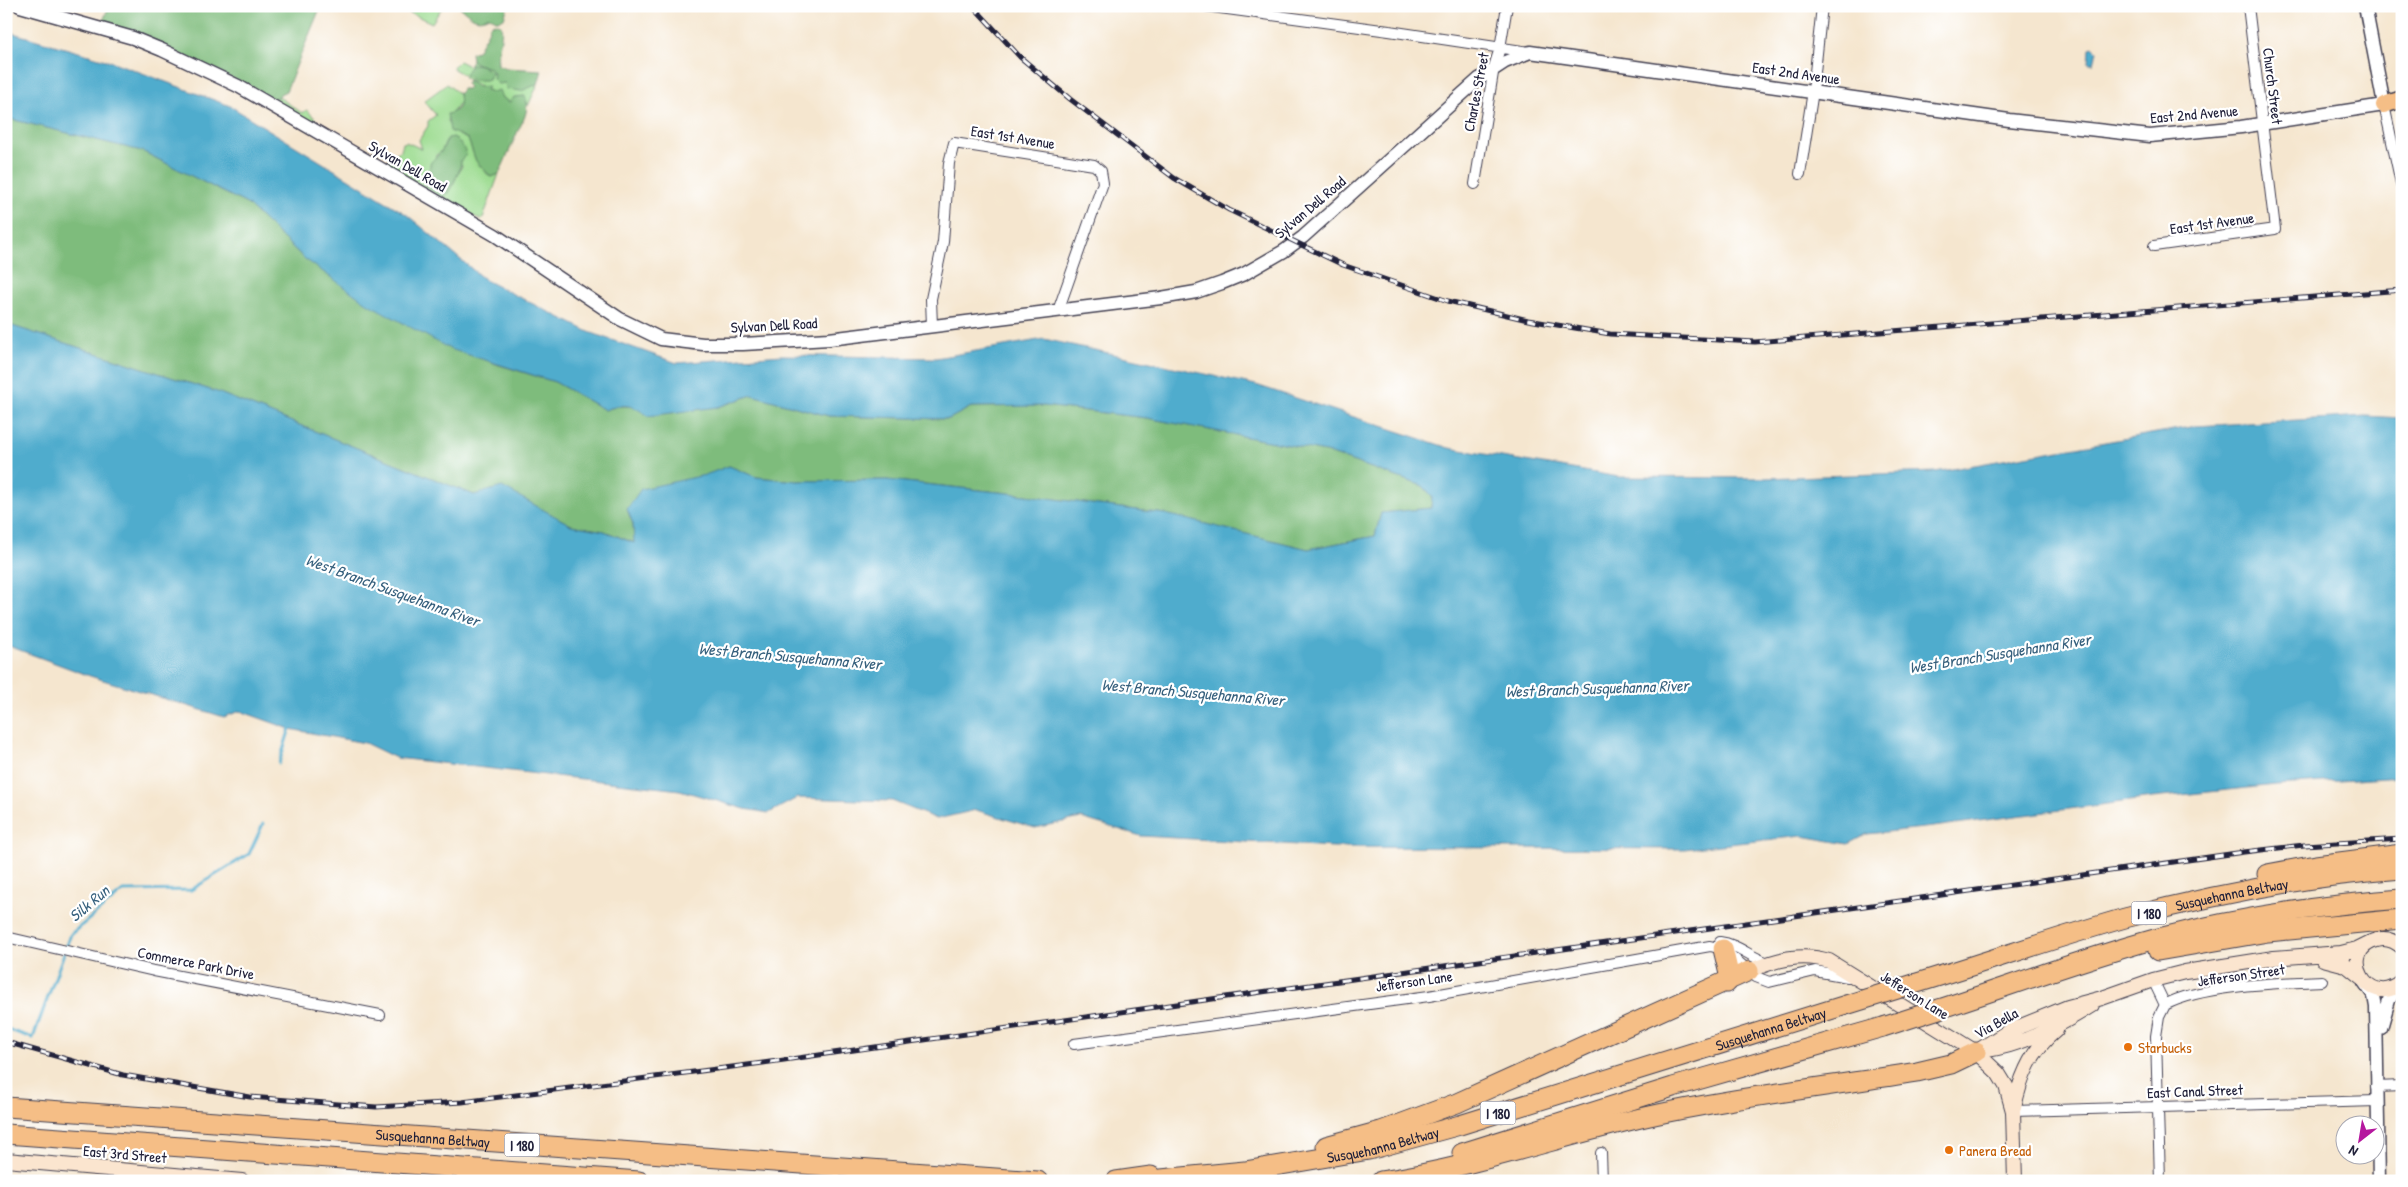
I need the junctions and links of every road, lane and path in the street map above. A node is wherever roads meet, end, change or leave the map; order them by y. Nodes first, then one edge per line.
1 (20, 6) edge
2 (1205, 6) edge
3 (1507, 6) edge
4 (1822, 6) edge
5 (2248, 6) edge
6 (2365, 6) edge
7 (1500, 48) junction
8 (1530, 52) junction
9 (1494, 67) junction
10 (1813, 92) junction
11 (2402, 99) edge
12 (2384, 105) junction
13 (2262, 123) junction
14 (1800, 174) dead end
15 (1475, 184) dead end
16 (2402, 188) edge
17 (2274, 228) joint
18 (2154, 246) dead end
19 (1058, 310) junction
20 (932, 326) junction
21 (2402, 854) edge
22 (2402, 869) edge
23 (2402, 899) edge
24 (2402, 919) edge
25 (6, 937) edge
26 (2371, 942) junction
27 (2040, 945) junction
28 (2400, 945) edge
29 (1717, 948) junction
30 (2305, 955) junction
31 (1769, 963) junction
32 (1749, 971) junction
33 (2362, 979) junction
34 (2027, 980) junction
35 (2153, 980) junction
36 (2322, 981) dead end
37 (1863, 982) junction
38 (1727, 983) junction
39 (2401, 983) edge
40 (2102, 998) junction
41 (2165, 1005) junction
42 (380, 1015) dead end
43 (2072, 1018) junction
44 (2378, 1037) junction
45 (1074, 1044) dead end
46 (1976, 1052) junction
47 (2402, 1086) edge
48 (2376, 1087) junction
49 (6, 1098) edge
50 (2377, 1101) junction
51 (6, 1107) edge
52 (2158, 1107) junction
53 (2013, 1111) junction
54 (148, 1117) junction
55 (6, 1134) edge
56 (1601, 1153) dead end
57 (6, 1160) edge
58 (142, 1176) edge
59 (242, 1181) edge
60 (639, 1181) edge
61 (1038, 1181) edge
62 (1116, 1181) edge
63 (1140, 1181) edge
64 (1372, 1181) edge
65 (1381, 1181) edge
66 (1602, 1181) edge
67 (2014, 1181) edge
68 (2160, 1181) edge
69 (2379, 1181) edge

1 - 20 street, Sylvan Dell Road
2 - 7 street, East 2nd Avenue
3 - 7 street, Charles Street
4 - 10 street
5 - 13 street, Church Street
6 - 12 street
7 - 8 street, East 2nd Avenue
7 - 9 street, Charles Street
8 - 9 street, Sylvan Dell Road
8 - 10 street, East 2nd Avenue
9 - 15 street, Charles Street
9 - 19 street, Sylvan Dell Road
10 - 13 street, East 2nd Avenue
10 - 14 street
11 - 12 highway
12 - 13 street, East 2nd Avenue
12 - 16 street
13 - 17 street, Church Street
17 - 18 street, East 1st Avenue
19 - 20 street, Sylvan Dell Road
19 - 20 street, East 1st Avenue
21 - 27 highway
22 - 27 highway, Susquehanna Beltway / I 180
23 - 34 highway, Susquehanna Beltway / I 180
24 - 34 highway
25 - 42 street, Commerce Park Drive
26 - 28 main road
26 - 30 main road, Via Bella
26 - 33 main road
27 - 63 highway, Susquehanna Beltway / I 180, bridge
29 - 31 street
29 - 32 street, Jefferson Lane
29 - 38 highway
29 - 45 street, Jefferson Lane
30 - 33 main road, Via Bella
30 - 35 main road, Via Bella
31 - 32 main road, Jefferson Lane
31 - 37 main road, Jefferson Lane
32 - 37 street, Jefferson Lane
32 - 38 highway
33 - 39 main road, Via Bella
33 - 44 street
34 - 64 highway, Susquehanna Beltway / I 180, bridge
35 - 40 main road, Via Bella
35 - 41 street
36 - 41 street, Jefferson Street
37 - 46 main road, Jefferson Lane
38 - 62 highway
39 - 44 street
40 - 43 main road, Via Bella
40 - 46 main road, Via Bella
41 - 52 street
43 - 46 main road, Via Bella
43 - 53 main road
44 - 48 street
46 - 53 main road, Jefferson Lane
46 - 65 highway
47 - 48 street
48 - 50 street
49 - 54 highway
50 - 52 street, East Canal Street
50 - 69 street
51 - 54 highway, Susquehanna Beltway / I 180
52 - 53 street, East Canal Street
52 - 68 street
53 - 67 main road
54 - 61 highway, Susquehanna Beltway / I 180
55 - 60 highway, Susquehanna Beltway / I 180
56 - 66 street
57 - 58 main road, East 3rd Street
58 - 59 main road, East 3rd Street

